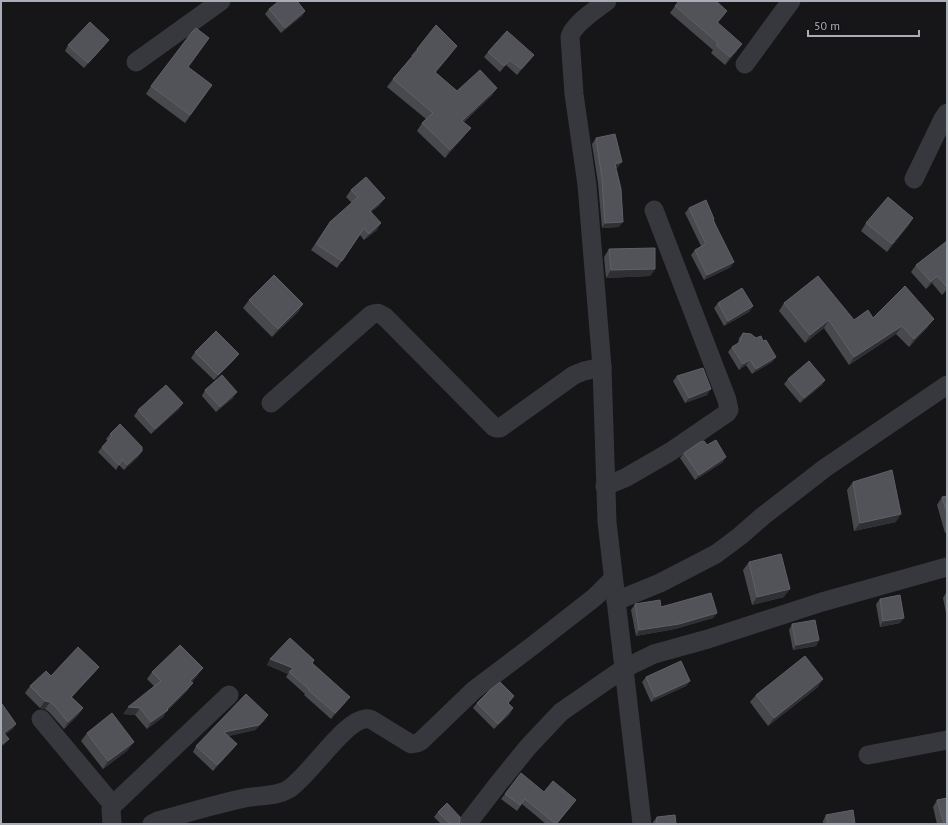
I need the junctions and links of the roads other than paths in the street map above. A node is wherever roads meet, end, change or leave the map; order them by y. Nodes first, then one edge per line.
1 (221, 1) edge
2 (607, 1) edge
3 (791, 1) edge
4 (136, 62) dead end
5 (745, 64) dead end
6 (947, 112) edge
7 (914, 179) dead end
8 (654, 210) dead end
9 (602, 367) junction
10 (947, 385) edge
11 (271, 403) dead end
12 (606, 486) junction
13 (947, 567) edge
14 (613, 579) junction
15 (616, 601) junction
16 (623, 669) junction
17 (229, 695) dead end
18 (41, 719) dead end
19 (947, 740) edge
20 (868, 755) dead end
21 (113, 805) junction
22 (112, 824) edge
23 (152, 824) edge
24 (467, 824) edge
25 (642, 824) edge

1 - 4 street
2 - 9 street
3 - 5 street
6 - 7 street
8 - 12 street
9 - 11 street
9 - 12 street
10 - 15 street
12 - 14 street
13 - 16 street
14 - 15 street
14 - 23 street
15 - 16 street
16 - 24 street
16 - 25 street
17 - 21 street
18 - 21 street
19 - 20 street
21 - 22 street

